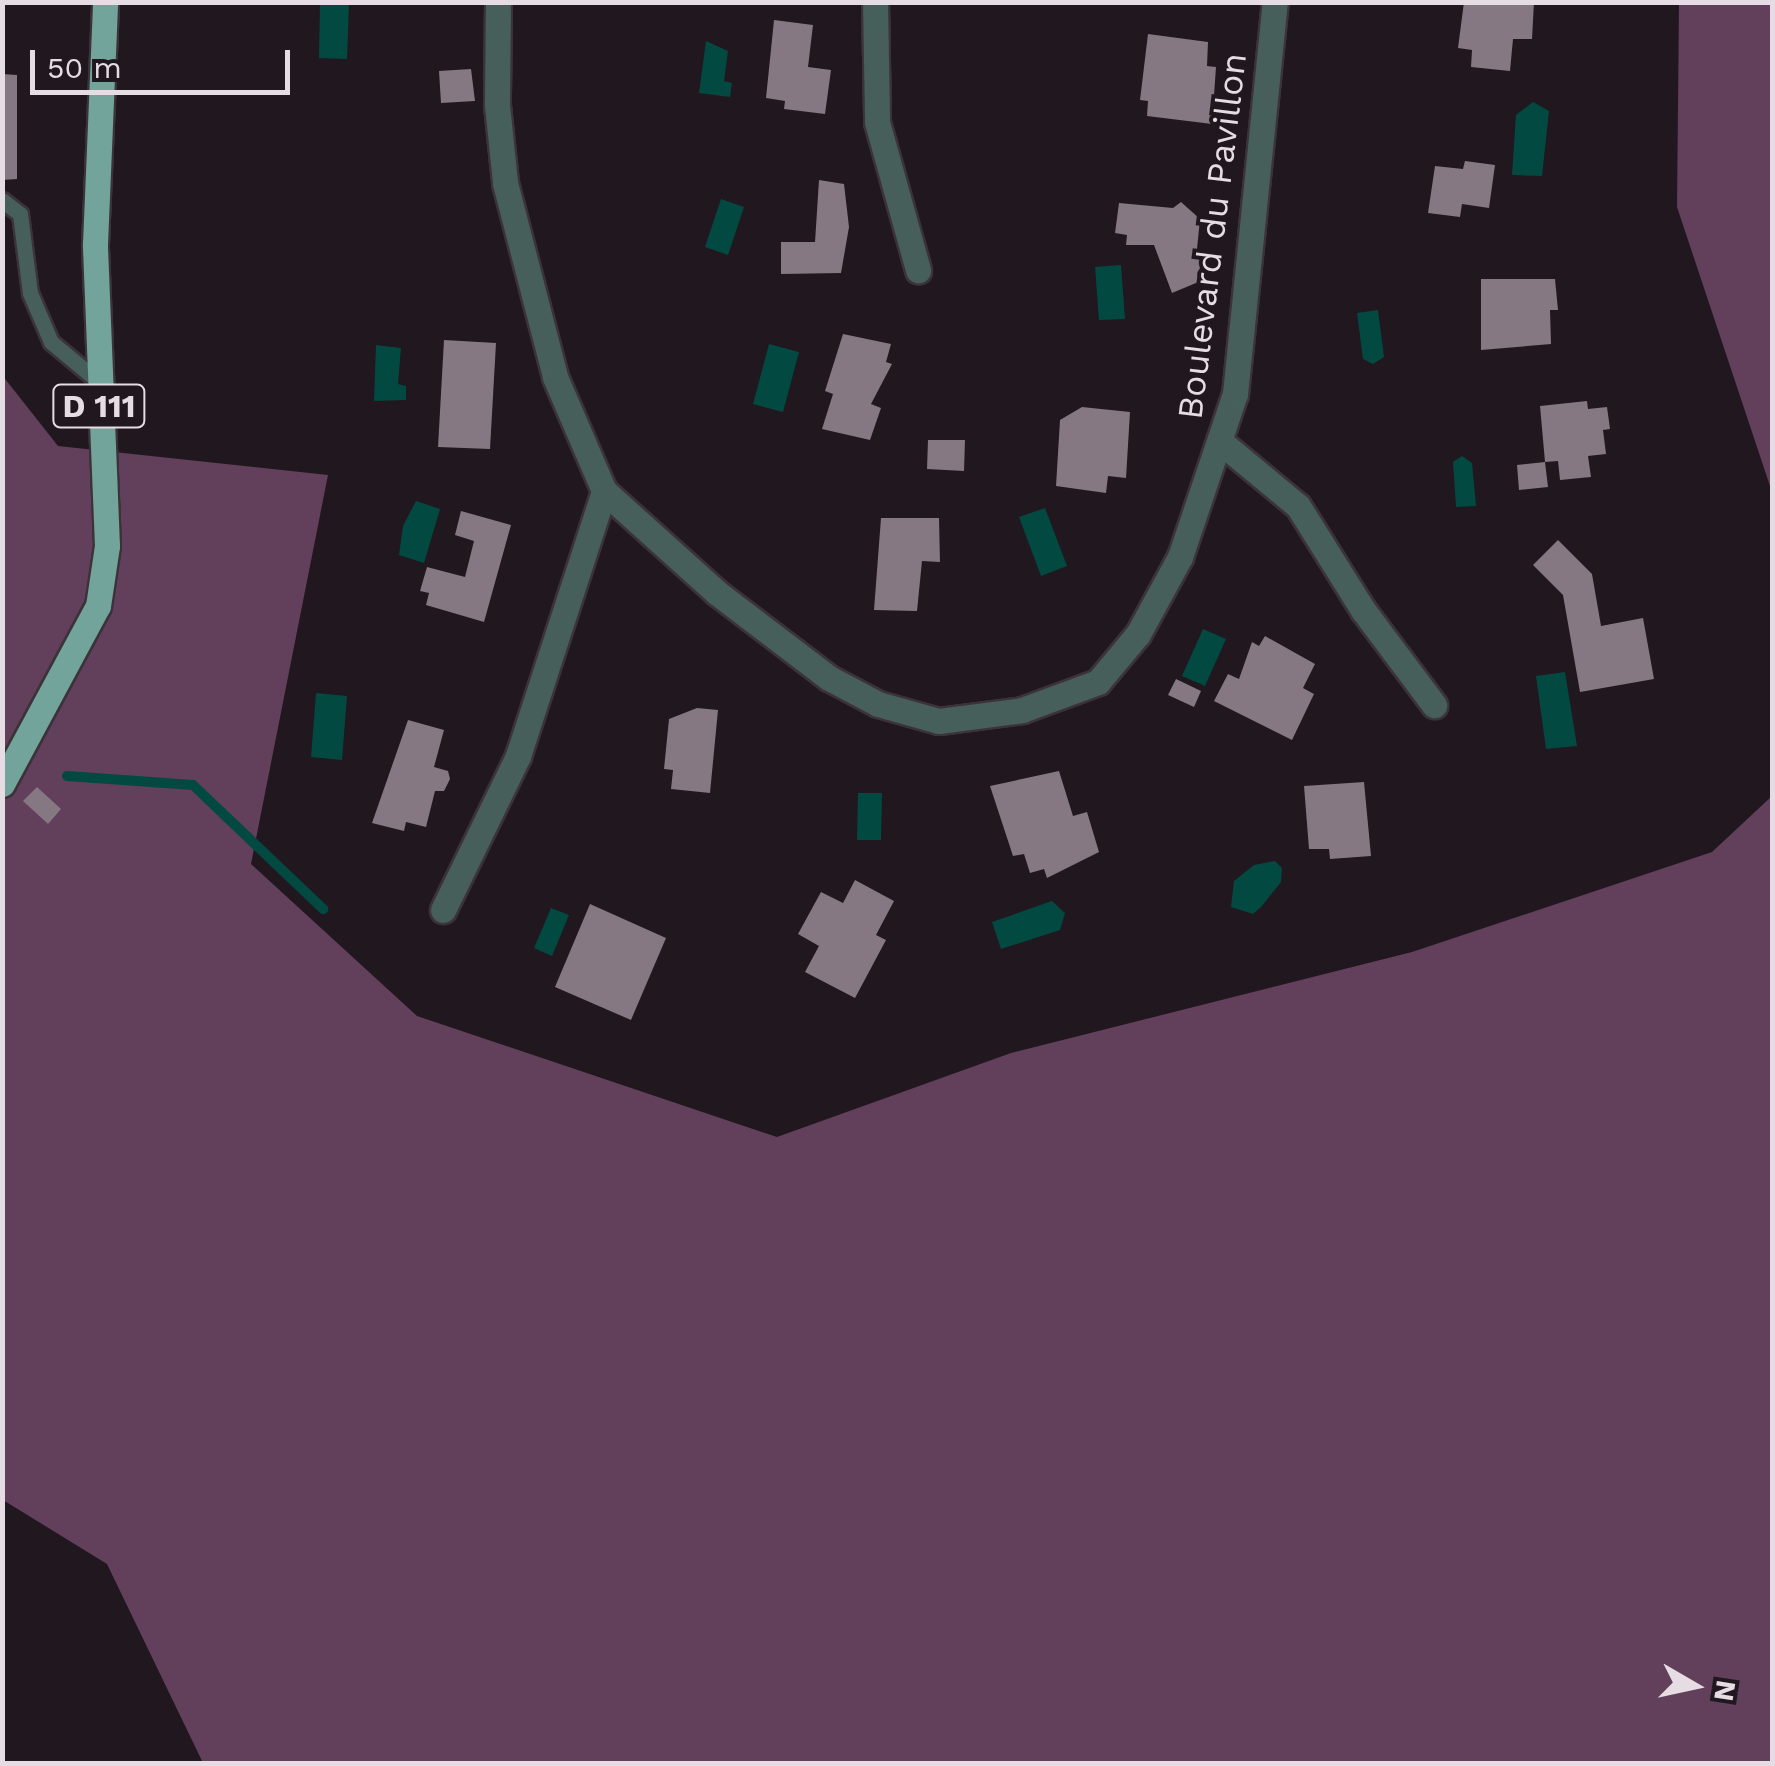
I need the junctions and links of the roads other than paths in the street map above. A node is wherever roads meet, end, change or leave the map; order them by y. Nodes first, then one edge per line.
1 (105, 2) edge
2 (498, 2) edge
3 (874, 2) edge
4 (1275, 2) edge
5 (2, 200) edge
6 (918, 270) dead end
7 (98, 381) junction
8 (1223, 444) junction
9 (604, 491) junction
10 (1434, 706) dead end
11 (2, 784) edge
12 (443, 910) dead end

1 - 7 main road, D 111
2 - 9 street, Boulevard du Pavillon
3 - 6 street
4 - 8 street, Boulevard du Pavillon
5 - 7 lane
7 - 11 main road, D 111
8 - 9 street, Boulevard du Pavillon
8 - 10 street
9 - 12 street

